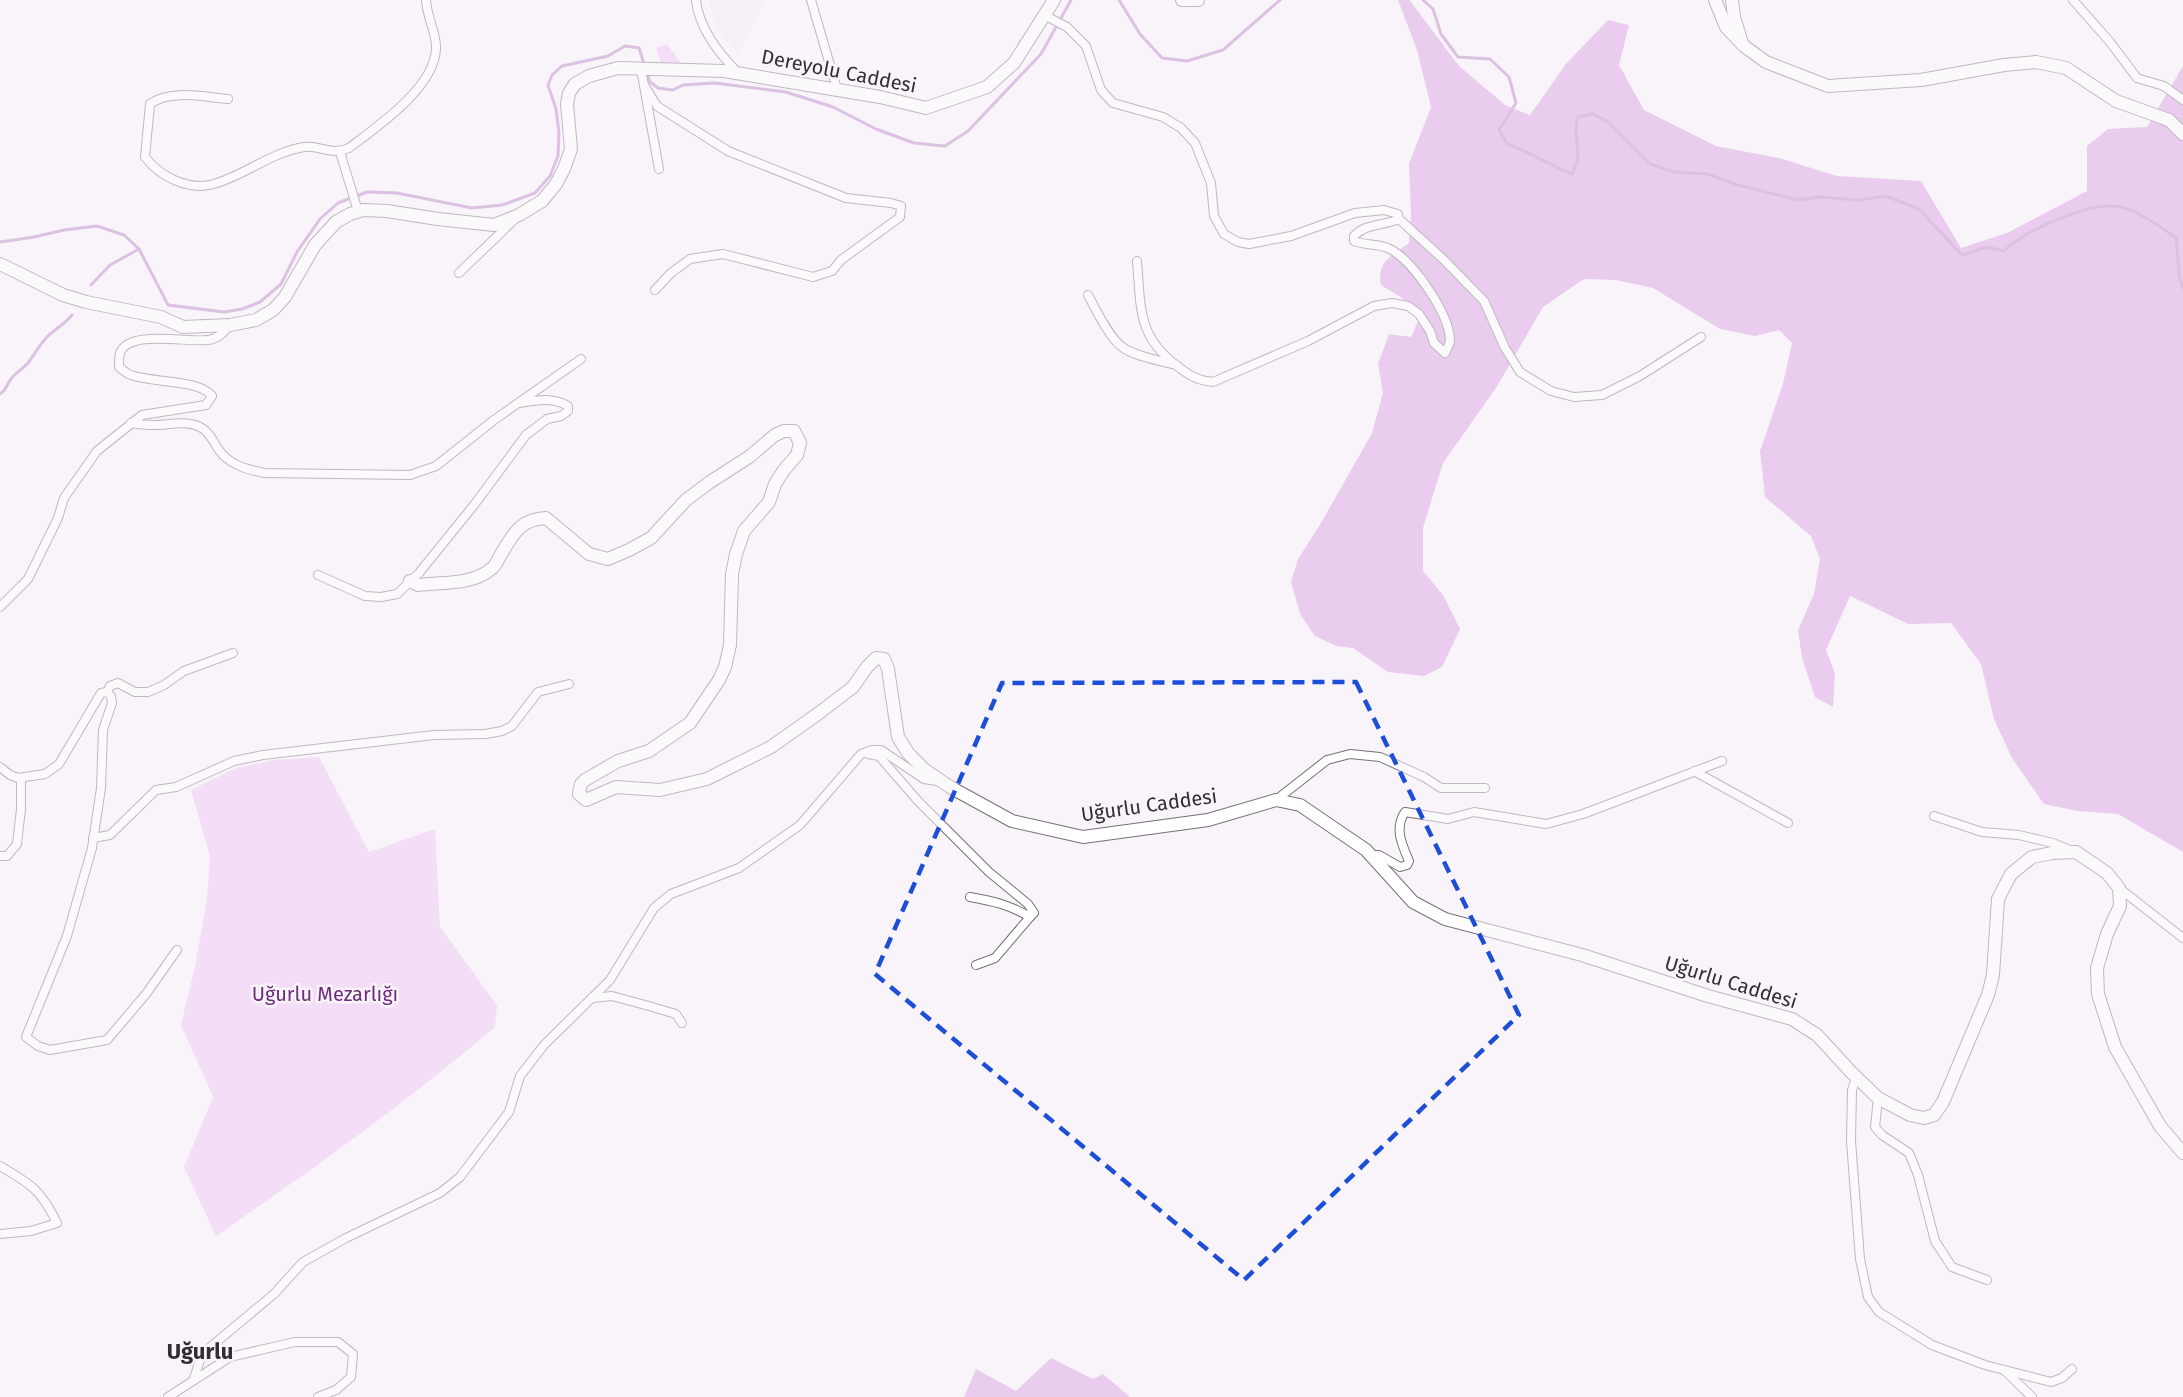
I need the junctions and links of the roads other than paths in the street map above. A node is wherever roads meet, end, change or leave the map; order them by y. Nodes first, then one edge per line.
1 (426, 0) edge
2 (696, 0) edge
3 (812, 0) edge
4 (1053, 0) edge
5 (1182, 0) edge
6 (1198, 0) edge
7 (1715, 0) edge
8 (1732, 0) edge
9 (2073, 0) edge
10 (1049, 18) junction
11 (1744, 46) junction
12 (641, 69) junction
13 (738, 73) junction
14 (644, 85) junction
15 (837, 89) junction
16 (228, 99) dead end
17 (2183, 100) edge
18 (2183, 134) edge
19 (340, 152) junction
20 (659, 169) dead end
21 (357, 207) junction
22 (519, 215) junction
23 (1399, 219) junction
24 (1137, 261) dead end
25 (0, 264) edge
26 (459, 273) dead end
27 (655, 290) dead end
28 (1088, 295) dead end
29 (231, 325) junction
30 (1701, 337) dead end
31 (581, 359) dead end
32 (1175, 365) junction
33 (517, 404) junction
34 (130, 423) junction
35 (318, 575) dead end
36 (410, 581) junction
37 (0, 607) edge
38 (233, 653) dead end
39 (569, 684) dead end
40 (107, 692) junction
41 (865, 753) junction
42 (1722, 761) dead end
43 (0, 766) edge
44 (1694, 771) junction
45 (21, 778) junction
46 (942, 782) junction
47 (1485, 788) dead end
48 (1276, 800) junction
49 (1934, 816) dead end
50 (1788, 823) dead end
51 (93, 838) junction
52 (2076, 852) junction
53 (0, 855) edge
54 (1371, 855) junction
55 (2119, 888) junction
56 (970, 897) dead end
57 (1030, 917) junction
58 (2183, 938) edge
59 (177, 950) dead end
60 (976, 965) dead end
61 (592, 998) junction
62 (682, 1023) dead end
63 (1856, 1078) junction
64 (1878, 1098) junction
65 (2183, 1153) edge
66 (0, 1166) edge
67 (0, 1234) edge
68 (1987, 1280) dead end
69 (2072, 1368) dead end
70 (2004, 1370) junction
71 (193, 1381) junction
72 (339, 1387) junction
73 (168, 1397) edge
74 (318, 1397) edge
75 (342, 1397) edge
76 (2032, 1397) edge

1 - 19 street
2 - 13 street
3 - 15 street
4 - 10 street, Dereyolu Caddesi
5 - 6 street
7 - 11 street
8 - 11 street
9 - 17 street
10 - 15 street, Dereyolu Caddesi
10 - 23 street
11 - 18 street
12 - 13 street, Dereyolu Caddesi
12 - 14 street
12 - 22 street, Dereyolu Caddesi
13 - 15 street, Dereyolu Caddesi
14 - 20 street
14 - 27 street
16 - 19 street
19 - 21 street
21 - 22 street, Dereyolu Caddesi
21 - 29 street
22 - 26 street
23 - 30 street
23 - 32 street
24 - 32 street
25 - 29 street
28 - 32 street
29 - 34 street
31 - 33 street
33 - 34 street
33 - 36 street
34 - 37 street
35 - 36 street
36 - 46 street, Uğurlu Caddesi
38 - 40 street
39 - 51 street
40 - 45 street
40 - 51 street
41 - 46 street
41 - 57 street
41 - 61 street
42 - 44 street
43 - 45 street
44 - 50 street
44 - 54 street
45 - 53 street
46 - 48 street, Uğurlu Caddesi
47 - 48 street
48 - 54 street, Uğurlu Caddesi
49 - 52 street
51 - 59 street
52 - 55 street
52 - 64 street, Uğurlu Caddesi
54 - 63 street, Uğurlu Caddesi
55 - 58 street
55 - 65 street
56 - 57 street
57 - 60 street
61 - 62 street
61 - 71 street
63 - 64 street, Uğurlu Caddesi
63 - 70 street
64 - 68 street
66 - 67 street
69 - 70 street
70 - 76 street
71 - 72 street
71 - 73 street
72 - 74 street
72 - 75 street

